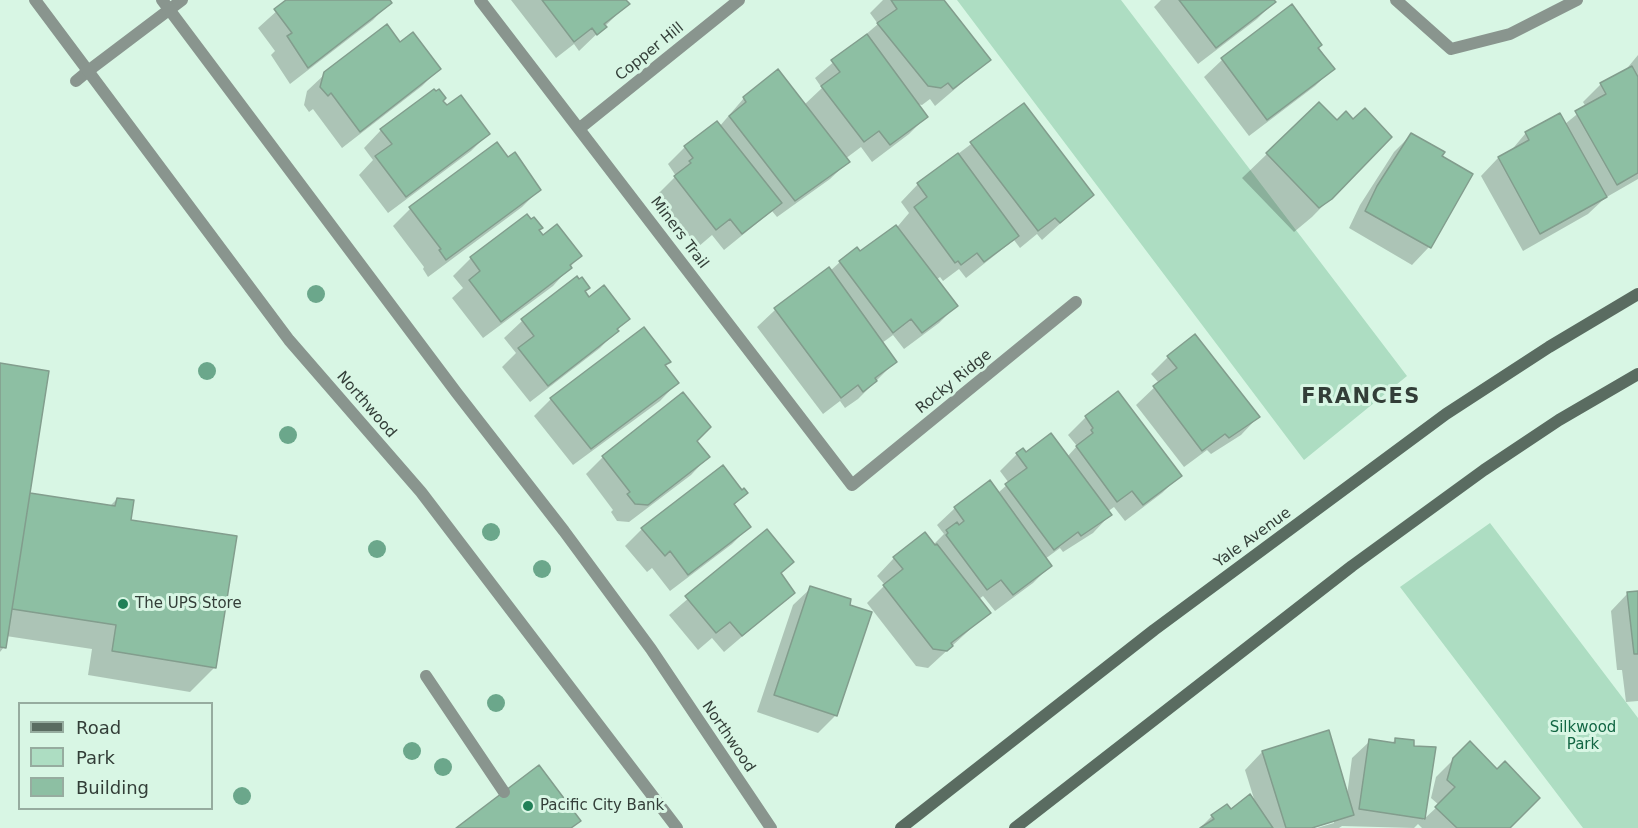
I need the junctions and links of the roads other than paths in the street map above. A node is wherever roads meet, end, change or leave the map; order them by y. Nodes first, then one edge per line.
1 (35, 0) edge
2 (182, 0) edge
3 (480, 0) edge
4 (739, 0) edge
5 (1396, 0) edge
6 (1577, 0) edge
7 (166, 5) edge
8 (88, 71) junction
9 (75, 81) dead end
10 (580, 128) junction
11 (1638, 294) edge
12 (1076, 302) dead end
13 (1638, 374) edge
14 (852, 485) joint
15 (426, 676) dead end
16 (504, 792) dead end
17 (677, 828) edge
18 (771, 828) edge
19 (901, 828) edge
20 (1015, 828) edge

1 - 8 street, Northwood
2 - 7 street
3 - 10 street, Miners Trail
4 - 10 street, Copper Hill
5 - 6 street
7 - 8 street
7 - 18 street, Northwood
8 - 9 street
8 - 17 street, Northwood
10 - 14 street, Miners Trail
11 - 19 main road, Yale Avenue
12 - 14 street, Rocky Ridge
13 - 20 main road
15 - 16 street

